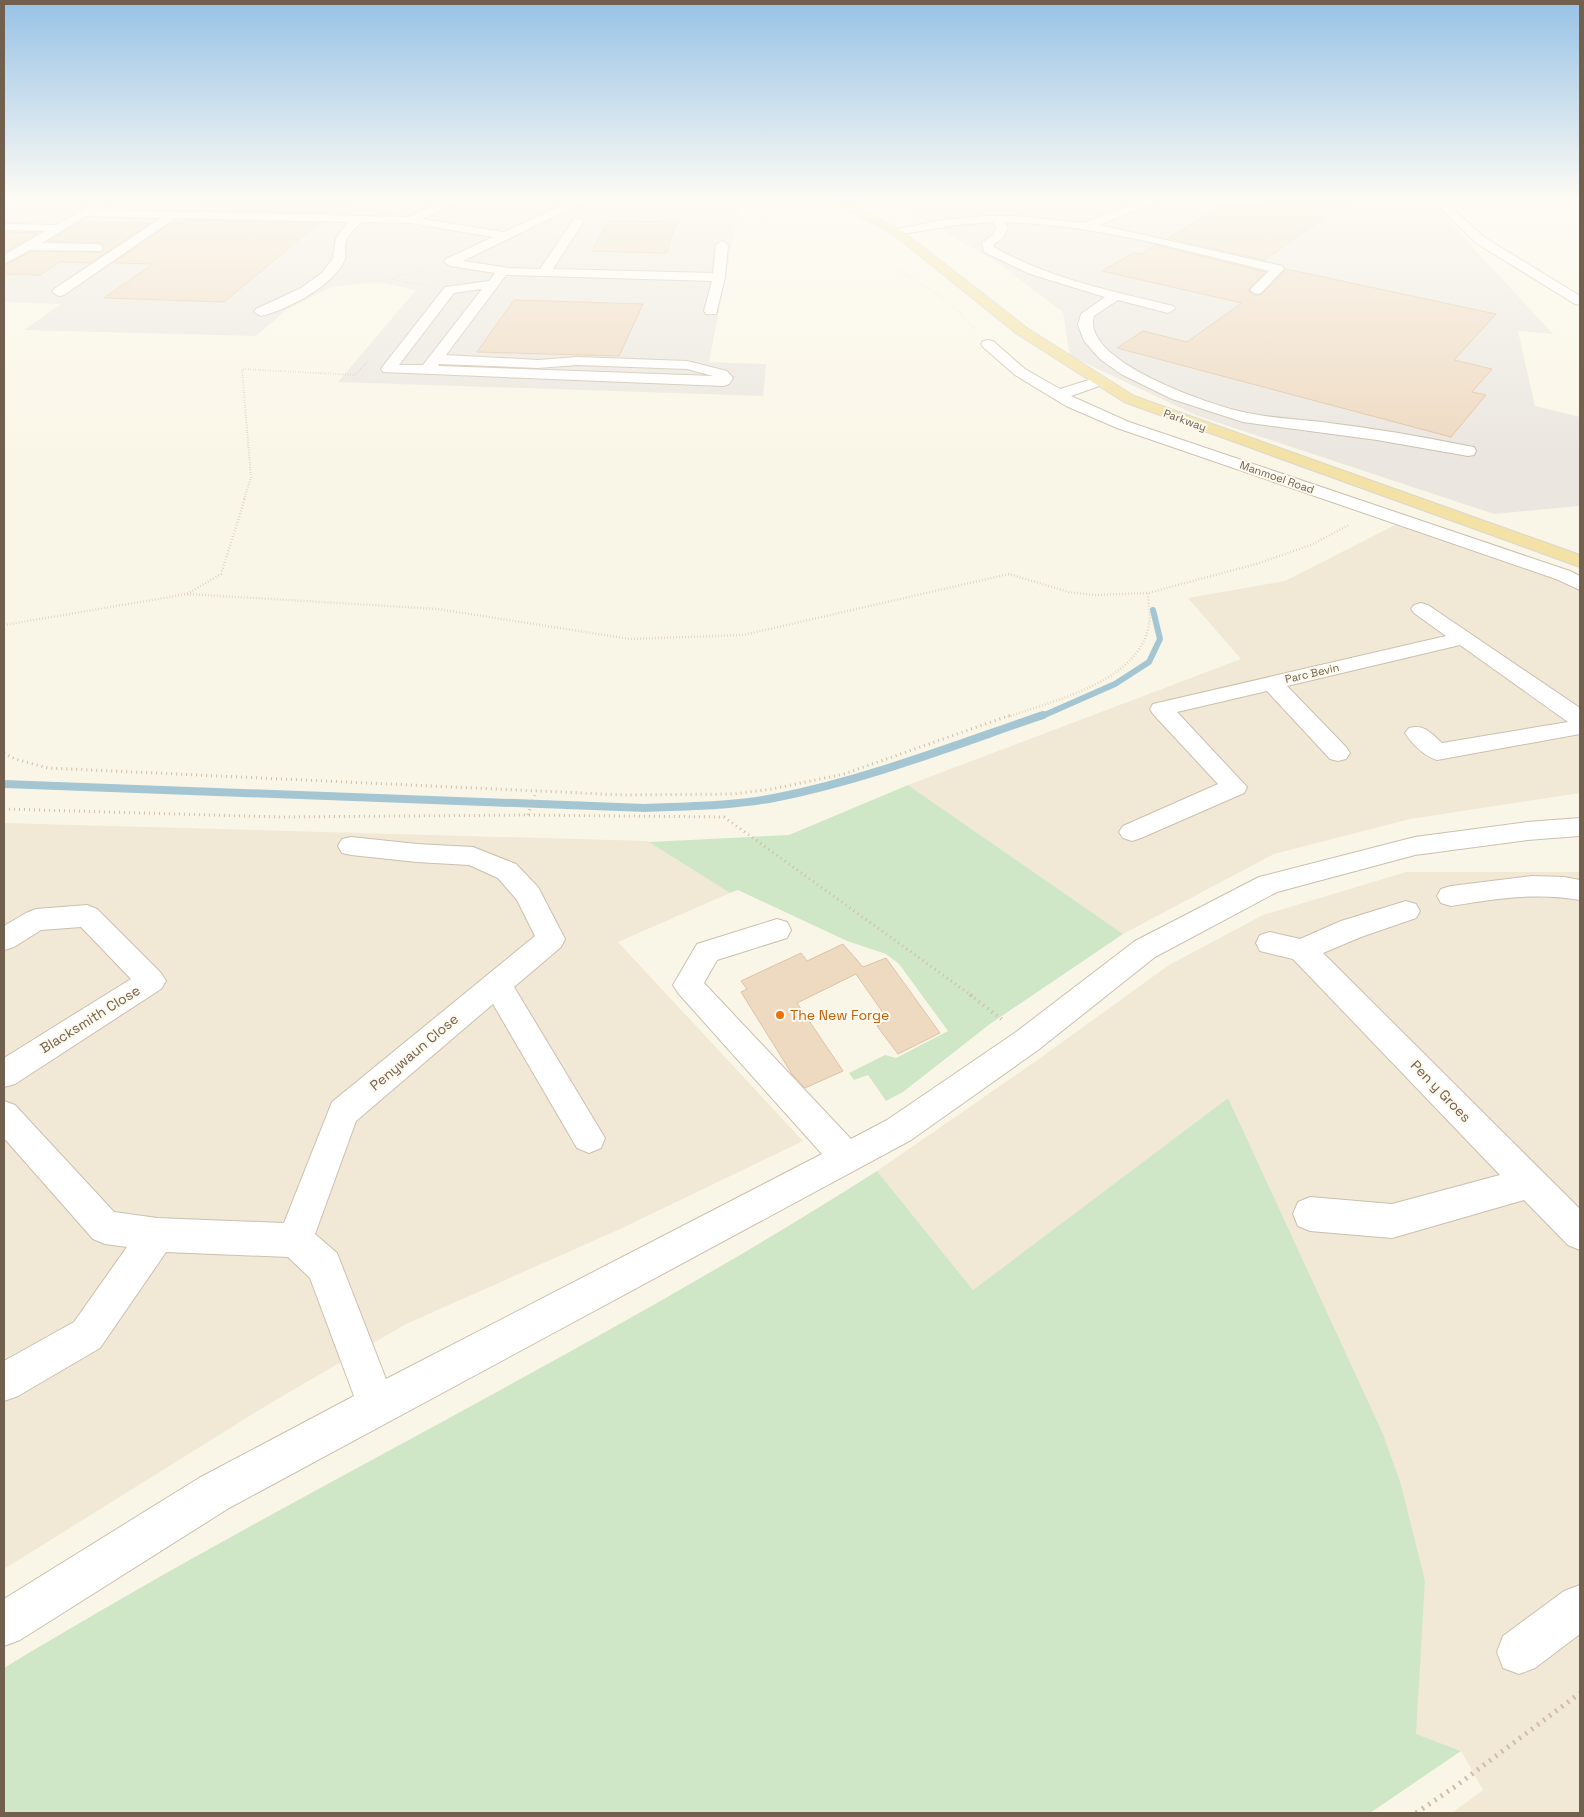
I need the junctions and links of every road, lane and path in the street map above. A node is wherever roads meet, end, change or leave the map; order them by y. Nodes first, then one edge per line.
1 (73, 283) edge
2 (317, 283) edge
3 (413, 283) edge
4 (493, 283) edge
5 (718, 283) edge
6 (919, 283) edge
7 (961, 283) edge
8 (1068, 283) edge
9 (1263, 283) edge
10 (1550, 283) edge
11 (432, 286) dead end
12 (489, 288) junction
13 (1256, 290) dead end
14 (59, 292) dead end
15 (1116, 296) junction
16 (1580, 301) edge
17 (1168, 309) dead end
18 (711, 311) dead end
19 (261, 312) dead end
20 (988, 344) joint
21 (368, 360) dead end
22 (431, 364) junction
23 (1100, 381) junction
24 (1058, 395) junction
25 (1468, 451) dead end
26 (1376, 510) junction
27 (1580, 561) edge
28 (1580, 584) edge
29 (1148, 593) junction
30 (187, 594) junction
31 (1421, 609) dead end
32 (4, 625) edge
33 (1464, 638) junction
34 (1272, 683) junction
35 (1580, 719) edge
36 (1580, 727) edge
37 (1417, 734) dead end
38 (4, 753) edge
39 (1338, 753) dead end
40 (536, 792) junction
41 (4, 809) edge
42 (528, 814) junction
43 (1580, 827) edge
44 (1132, 832) dead end
45 (350, 846) dead end
46 (1580, 890) edge
47 (1451, 896) dead end
48 (1406, 912) dead end
49 (777, 930) dead end
50 (4, 939) edge
51 (1270, 943) dead end
52 (1302, 950) junction
53 (496, 983) junction
54 (1026, 1042) junction
55 (4, 1074) edge
56 (4, 1115) edge
57 (590, 1138) dead end
58 (847, 1158) junction
59 (1530, 1182) junction
60 (1310, 1214) dead end
61 (1580, 1233) edge
62 (156, 1235) junction
63 (295, 1240) junction
64 (4, 1382) edge
65 (377, 1405) junction
66 (1580, 1607) edge
67 (4, 1624) edge
68 (1520, 1652) dead end
69 (1580, 1693) edge
70 (1416, 1813) edge

1 - 14 street
2 - 19 street
3 - 11 path
4 - 12 street
5 - 18 street
6 - 20 path
7 - 23 main road, Parkway
8 - 15 street
9 - 13 street
10 - 16 street
12 - 22 street
12 - 22 street
15 - 17 street
15 - 25 street
20 - 24 street, Manmoel Road
21 - 30 path
22 - 22 street
23 - 24 street
23 - 27 main road, Parkway
24 - 26 street, Manmoel Road
26 - 28 street, Manmoel Road
26 - 29 path
29 - 30 path
29 - 40 path
30 - 32 path
31 - 33 street
33 - 34 street, Parc Bevin
33 - 35 street
34 - 39 street
34 - 44 street, Parc Bevin
36 - 37 street
38 - 40 path
40 - 42 path
41 - 42 path
42 - 54 path
43 - 54 street
45 - 53 street, Penywaun Close
46 - 47 street
48 - 52 street
49 - 58 street
50 - 55 street, Blacksmith Close
51 - 52 street
52 - 59 street, Pen y Groes
53 - 57 street
53 - 63 street, Penywaun Close
54 - 58 street
56 - 62 street
58 - 65 street
59 - 60 street
59 - 61 street, Pen y Groes
62 - 63 street
62 - 64 street
63 - 65 street
65 - 67 street
66 - 68 street
69 - 70 path

